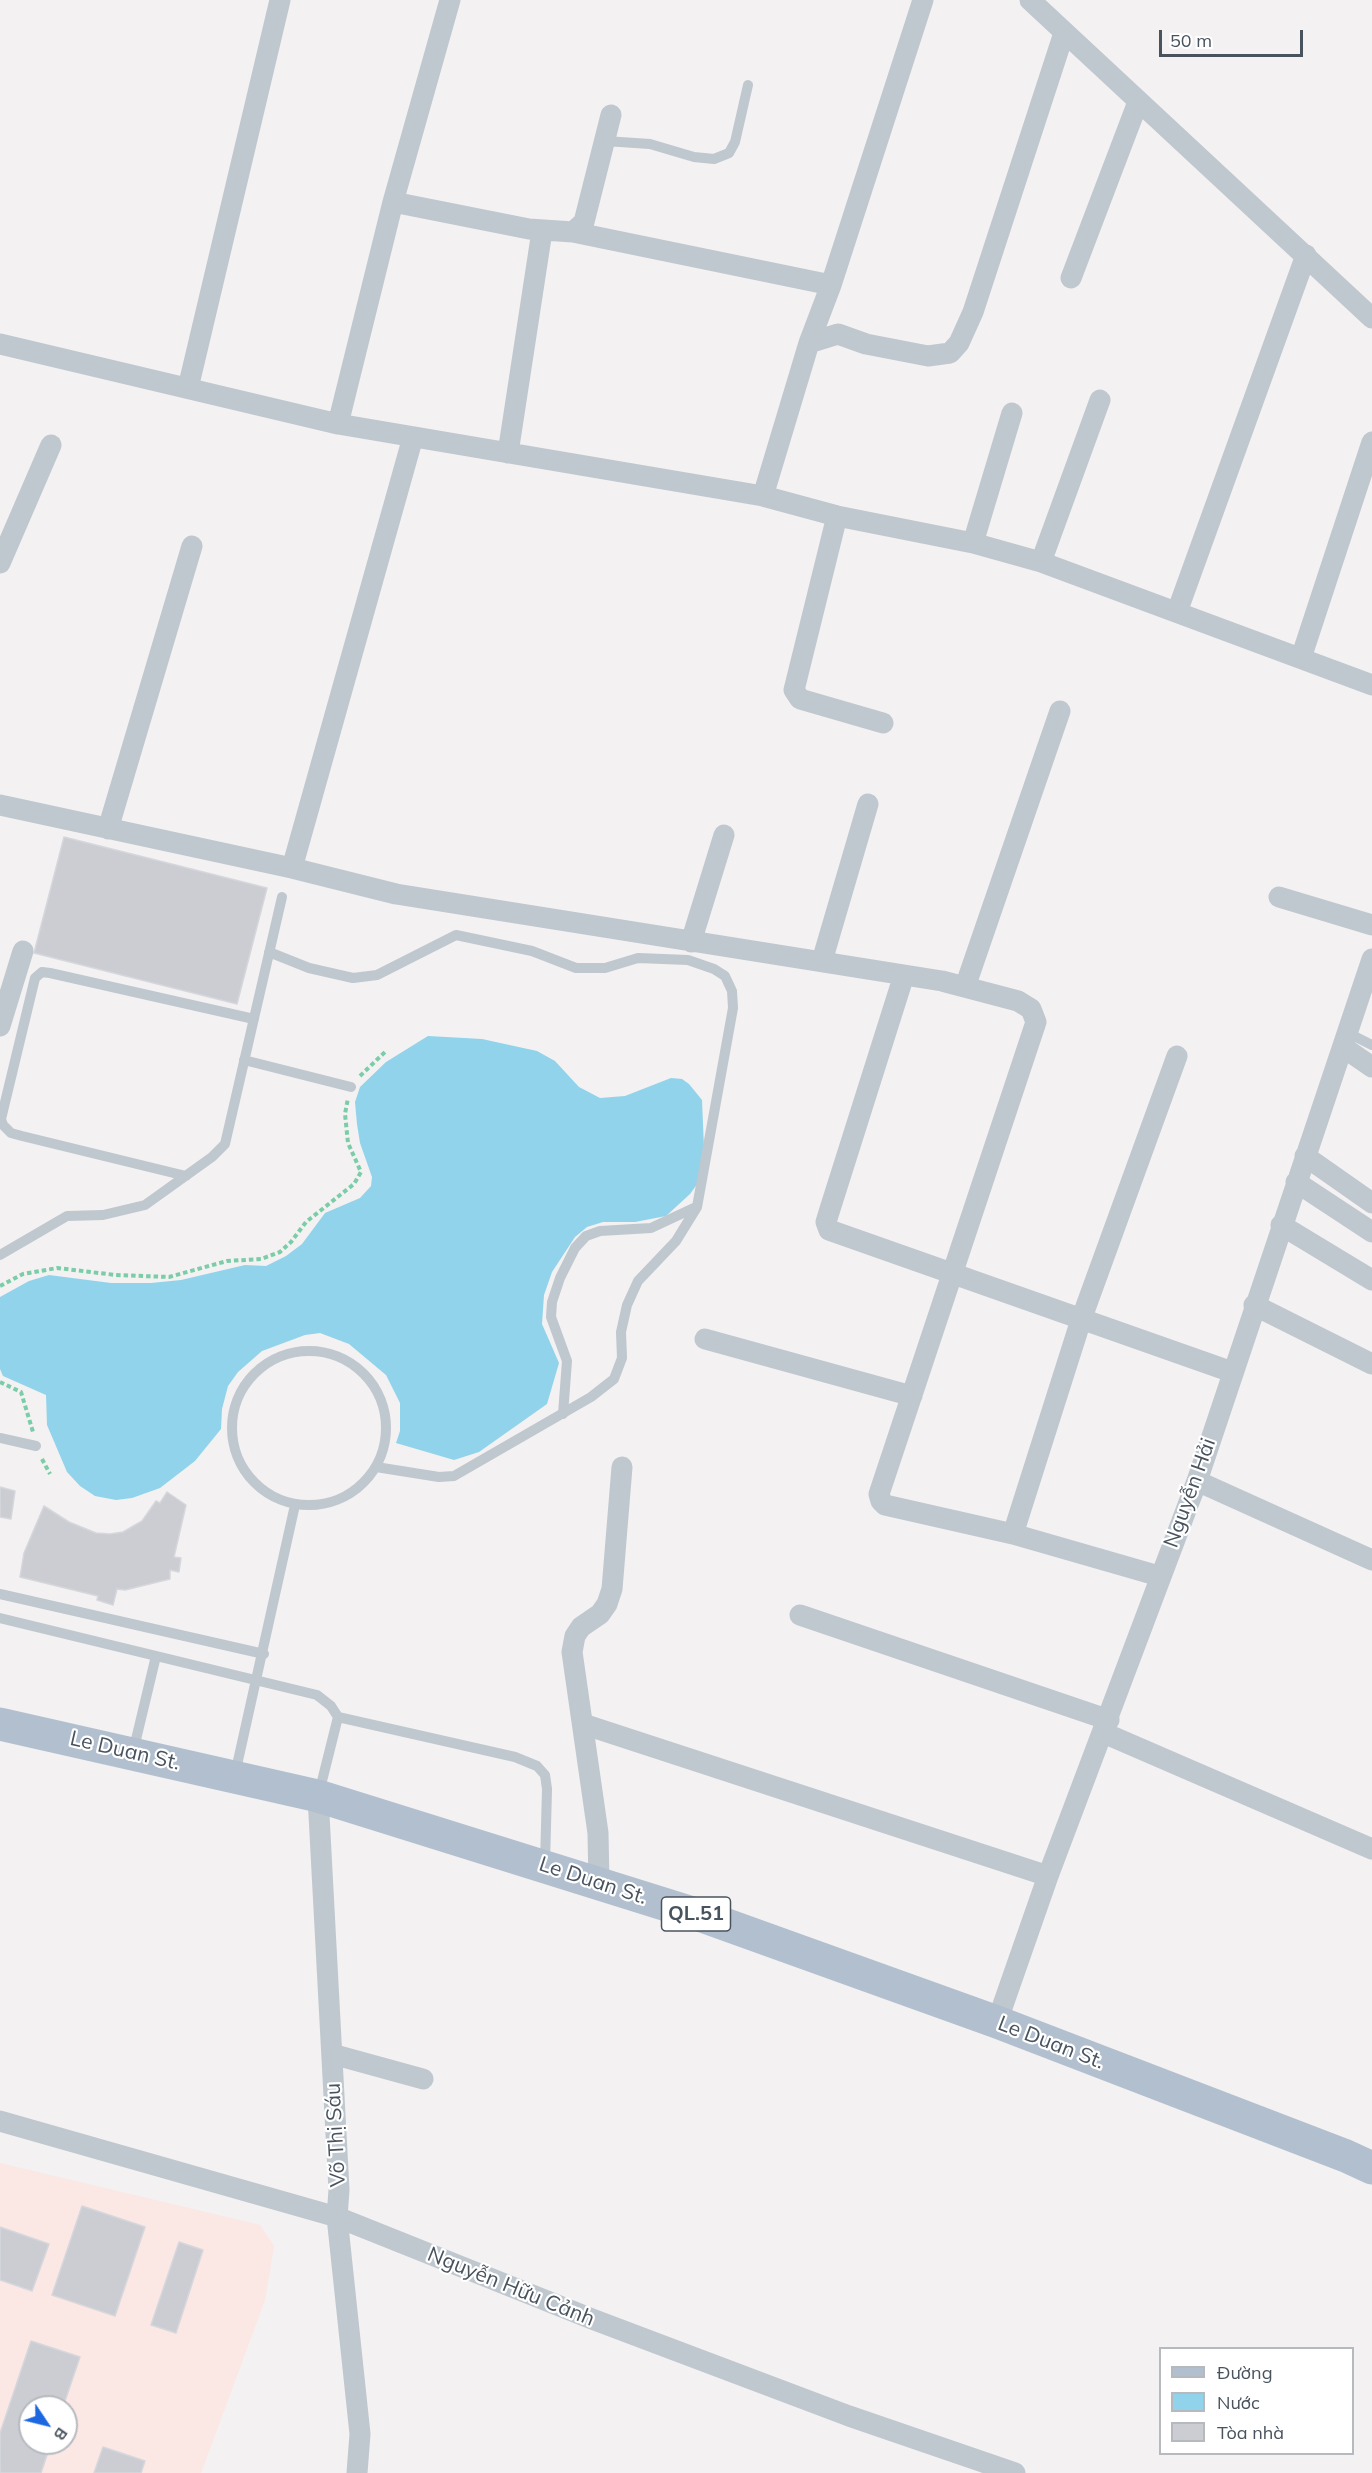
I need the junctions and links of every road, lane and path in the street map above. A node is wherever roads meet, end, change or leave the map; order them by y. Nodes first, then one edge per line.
1 (280, 0) edge
2 (450, 0) edge
3 (923, 0) edge
4 (1030, 0) edge
5 (1064, 33) junction
6 (748, 86) dead end
7 (1138, 102) junction
8 (611, 115) dead end
9 (605, 141) junction
10 (393, 202) junction
11 (542, 231) junction
12 (573, 232) junction
13 (1306, 255) junction
14 (1071, 278) dead end
15 (831, 285) junction
16 (1372, 318) edge
17 (809, 343) junction
18 (0, 344) edge
19 (188, 388) junction
20 (1100, 400) dead end
21 (1012, 413) dead end
22 (338, 424) junction
23 (413, 437) junction
24 (1372, 442) edge
25 (51, 446) dead end
26 (508, 453) junction
27 (763, 496) junction
28 (837, 516) junction
29 (973, 543) junction
30 (192, 546) dead end
31 (0, 562) edge
32 (1041, 562) junction
33 (1177, 612) junction
34 (1301, 658) junction
35 (1372, 685) edge
36 (1060, 711) dead end
37 (883, 723) dead end
38 (868, 804) dead end
39 (0, 805) edge
40 (108, 829) junction
41 (724, 835) dead end
42 (292, 868) junction
43 (282, 897) dead end
44 (1279, 897) dead end
45 (1372, 925) edge
46 (691, 942) junction
47 (23, 951) dead end
48 (269, 952) junction
49 (1372, 959) edge
50 (822, 961) junction
51 (904, 975) junction
52 (965, 987) junction
53 (254, 1019) junction
54 (0, 1026) edge
55 (1345, 1040) junction
56 (1372, 1045) edge
57 (385, 1052) dead end
58 (1177, 1056) dead end
59 (244, 1060) junction
60 (1372, 1067) edge
61 (351, 1087) junction
62 (1305, 1156) junction
63 (186, 1176) junction
64 (1296, 1182) junction
65 (1372, 1203) edge
66 (697, 1207) junction
67 (1281, 1225) junction
68 (1372, 1233) edge
69 (0, 1255) edge
70 (952, 1275) junction
71 (1372, 1280) edge
72 (0, 1286) edge
73 (1254, 1305) junction
74 (1081, 1320) junction
75 (705, 1339) dead end
76 (1372, 1364) edge
77 (1232, 1372) junction
78 (0, 1382) edge
79 (912, 1396) junction
80 (563, 1414) junction
81 (0, 1438) edge
82 (36, 1446) junction
83 (376, 1467) junction
84 (622, 1467) dead end
85 (50, 1474) dead end
86 (1197, 1481) junction
87 (295, 1505) junction
88 (1013, 1534) junction
89 (1372, 1560) edge
90 (1159, 1576) junction
91 (0, 1594) edge
92 (800, 1615) dead end
93 (0, 1618) edge
94 (264, 1654) junction
95 (156, 1656) junction
96 (258, 1680) junction
97 (338, 1717) junction
98 (0, 1724) edge
99 (583, 1724) junction
100 (1106, 1726) junction
101 (132, 1752) junction
102 (235, 1776) junction
103 (318, 1796) junction
104 (1372, 1848) edge
105 (545, 1866) junction
106 (1048, 1876) junction
107 (599, 1883) junction
108 (997, 2022) junction
109 (332, 2054) junction
110 (423, 2079) dead end
111 (0, 2121) edge
112 (1372, 2168) edge
113 (337, 2217) junction
114 (357, 2473) edge
115 (1015, 2473) edge

1 - 19 street
2 - 10 street
3 - 15 street
4 - 5 street
5 - 7 street
5 - 17 street
6 - 9 lane
7 - 13 street
7 - 14 street
8 - 9 street
9 - 12 street
10 - 11 street
10 - 22 street
11 - 12 street
11 - 26 street
12 - 15 street
13 - 16 street
13 - 33 street
15 - 17 street
17 - 27 street
18 - 19 street
19 - 22 street
20 - 32 street
21 - 29 street
22 - 23 street
23 - 26 street
23 - 42 street
24 - 34 street
25 - 31 street
26 - 27 street
27 - 28 street
28 - 29 street
28 - 37 street
29 - 32 street
30 - 40 street
32 - 33 street
33 - 34 street
34 - 35 street
36 - 52 street
38 - 50 street
39 - 40 street
40 - 42 street
41 - 46 street
42 - 46 street
43 - 48 lane
44 - 45 street
46 - 50 street
47 - 54 street
48 - 53 lane
48 - 66 lane
49 - 55 street, Nguyễn Hải
50 - 51 street
51 - 52 street
51 - 70 street
52 - 70 street
53 - 59 lane
53 - 63 lane
55 - 56 lane
55 - 60 street
55 - 62 street, Nguyễn Hải
57 - 61 path
58 - 74 street
59 - 61 lane
59 - 63 lane
61 - 72 path
62 - 64 street, Nguyễn Hải
62 - 65 street
63 - 69 lane
64 - 67 street, Nguyễn Hải
64 - 68 street
66 - 80 lane
66 - 80 lane
67 - 71 street
67 - 73 street, Nguyễn Hải
70 - 74 street
70 - 79 street
73 - 76 street
73 - 77 street, Nguyễn Hải
74 - 77 street
74 - 88 street
75 - 79 street
77 - 86 street, Nguyễn Hải
78 - 82 path
79 - 88 street
80 - 83 lane
81 - 82 lane
82 - 85 path
83 - 87 lane
83 - 87 lane
84 - 99 street
86 - 89 street
86 - 90 street, Nguyễn Hải
87 - 94 lane
88 - 90 street
90 - 100 street, Nguyễn Hải
91 - 94 lane
92 - 100 street
93 - 95 lane
94 - 96 lane
95 - 96 lane
95 - 101 lane
96 - 97 lane
96 - 102 lane
97 - 103 lane
97 - 105 lane
98 - 101 main road, Le Duan St. / QL.51
99 - 106 street
99 - 107 street
100 - 104 street
100 - 106 street, Nguyễn Hải
101 - 102 main road, Le Duan St. / QL.51
102 - 103 main road, Le Duan St. / QL.51
103 - 105 main road, Le Duan St. / QL.51
103 - 109 street, Võ Thị Sáu
105 - 107 main road, Le Duan St. / QL.51
106 - 108 street, Nguyễn Hải
107 - 108 main road, Le Duan St. / QL.51
108 - 112 main road, Le Duan St. / QL.51
109 - 110 street
109 - 113 street, Võ Thị Sáu
111 - 113 street, Nguyễn Hữu Cảnh
113 - 114 street, Võ Thị Sáu
113 - 115 street, Nguyễn Hữu Cảnh

